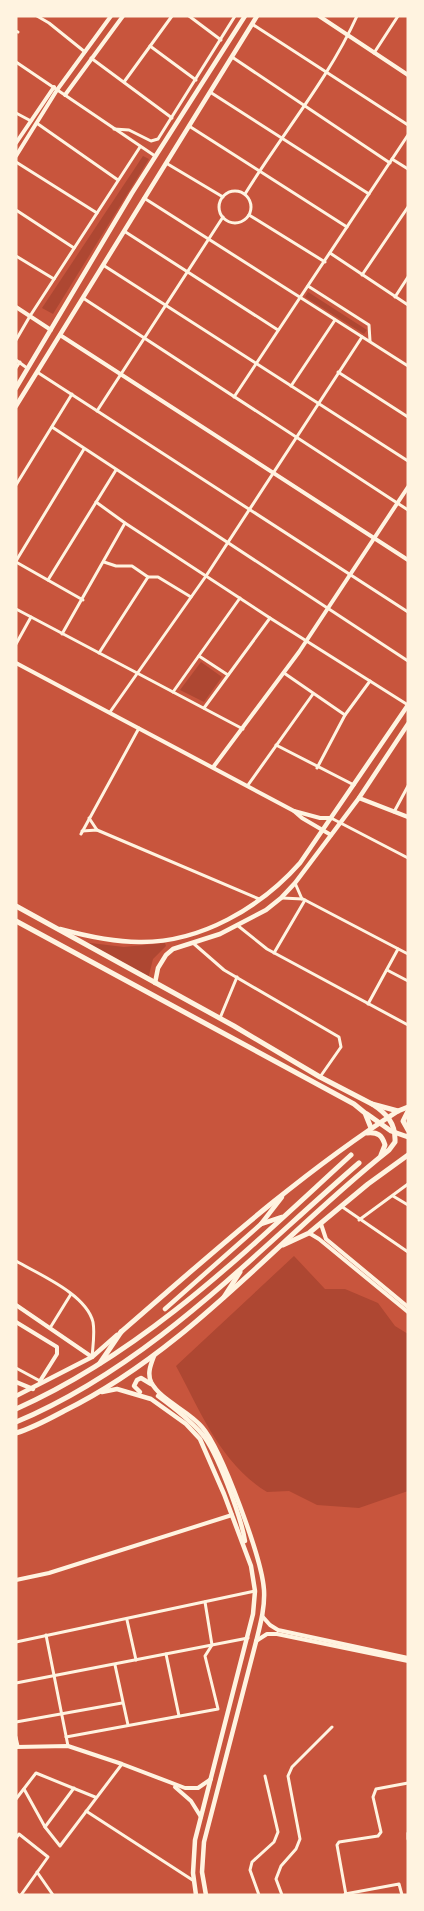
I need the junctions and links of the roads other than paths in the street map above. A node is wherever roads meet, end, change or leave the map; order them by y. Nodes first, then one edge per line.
1 (37, 16) edge
2 (122, 16) edge
3 (172, 16) edge
4 (190, 16) edge
5 (235, 16) edge
6 (245, 16) edge
7 (257, 16) edge
8 (319, 16) edge
9 (357, 16) edge
10 (398, 16) edge
11 (110, 17) edge
12 (252, 24) junction
13 (348, 35) junction
14 (221, 40) junction
15 (150, 46) junction
16 (85, 52) junction
17 (374, 52) junction
18 (232, 57) junction
19 (92, 58) junction
20 (16, 62) edge
21 (326, 71) junction
22 (408, 75) edge
23 (196, 80) junction
24 (124, 82) junction
25 (56, 88) junction
26 (210, 92) junction
27 (65, 95) junction
28 (191, 102) junction
29 (303, 105) junction
30 (200, 108) junction
31 (16, 113) edge
32 (172, 118) junction
33 (31, 121) junction
34 (38, 124) junction
35 (408, 125) edge
36 (189, 126) junction
37 (114, 129) junction
38 (408, 136) edge
39 (281, 138) junction
40 (16, 143) edge
41 (140, 147) junction
42 (16, 156) edge
43 (155, 156) junction
44 (391, 161) junction
45 (16, 162) edge
46 (166, 163) junction
47 (408, 169) edge
48 (259, 171) junction
49 (118, 180) junction
50 (245, 194) junction
51 (369, 194) junction
52 (222, 197) junction
53 (144, 198) junction
54 (408, 207) edge
55 (16, 210) edge
56 (97, 213) junction
57 (248, 215) junction
58 (223, 218) junction
59 (347, 227) junction
60 (112, 229) junction
61 (122, 234) junction
62 (209, 239) junction
63 (74, 248) junction
64 (100, 249) junction
65 (330, 254) junction
66 (109, 255) junction
67 (16, 256) edge
68 (325, 262) junction
69 (103, 265) junction
70 (188, 272) junction
71 (362, 275) junction
72 (408, 277) edge
73 (54, 279) junction
74 (308, 286) junction
75 (395, 296) junction
76 (83, 298) junction
77 (300, 298) junction
78 (408, 305) edge
79 (166, 306) junction
80 (16, 307) edge
81 (30, 316) junction
82 (335, 320) junction
83 (51, 330) junction
84 (278, 330) junction
85 (60, 335) junction
86 (362, 337) junction
87 (144, 339) junction
88 (16, 340) edge
89 (370, 342) junction
90 (18, 361) edge
91 (256, 364) junction
92 (408, 366) edge
93 (16, 368) edge
94 (28, 369) junction
95 (38, 372) junction
96 (338, 372) junction
97 (121, 374) junction
98 (291, 386) junction
99 (16, 388) edge
100 (72, 394) junction
101 (234, 398) junction
102 (318, 403) junction
103 (16, 406) edge
104 (97, 411) junction
105 (408, 417) edge
106 (52, 427) junction
107 (296, 437) junction
108 (84, 449) junction
109 (408, 461) edge
110 (116, 470) junction
111 (273, 472) junction
112 (16, 485) edge
113 (408, 487) edge
114 (96, 502) junction
115 (398, 503) junction
116 (249, 509) junction
117 (408, 510) edge
118 (125, 523) junction
119 (375, 539) junction
120 (227, 542) junction
121 (16, 549) edge
122 (21, 552) junction
123 (408, 560) edge
124 (16, 561) edge
125 (103, 562) junction
126 (350, 574) junction
127 (206, 576) junction
128 (148, 577) junction
129 (48, 580) junction
130 (191, 598) junction
131 (240, 598) junction
132 (82, 600) junction
133 (16, 609) edge
134 (327, 609) junction
135 (408, 612) edge
136 (31, 617) junction
137 (270, 618) junction
138 (62, 634) junction
139 (306, 641) junction
140 (16, 644) edge
141 (99, 653) junction
142 (199, 656) junction
143 (408, 661) edge
144 (16, 663) edge
145 (137, 673) junction
146 (284, 673) junction
147 (228, 675) junction
148 (370, 681) junction
149 (173, 692) junction
150 (313, 694) junction
151 (408, 705) edge
152 (204, 708) junction
153 (110, 712) junction
154 (345, 715) junction
155 (408, 724) edge
156 (140, 727) junction
157 (243, 729) junction
158 (276, 745) junction
159 (214, 766) junction
160 (317, 768) junction
161 (248, 785) junction
162 (355, 786) junction
163 (408, 786) edge
164 (360, 798) junction
165 (294, 811) junction
166 (394, 812) junction
167 (89, 818) junction
168 (331, 818) junction
169 (408, 818) edge
170 (340, 823) junction
171 (96, 830) junction
172 (322, 830) junction
173 (331, 835) junction
174 (408, 858) edge
175 (295, 883) junction
176 (281, 898) junction
177 (260, 900) junction
178 (304, 900) junction
179 (16, 906) edge
180 (16, 921) edge
181 (218, 924) junction
182 (237, 925) junction
183 (57, 928) junction
184 (220, 934) junction
185 (193, 943) junction
186 (398, 949) junction
187 (274, 953) junction
188 (408, 954) edge
189 (388, 970) junction
190 (237, 977) junction
191 (408, 981) edge
192 (155, 983) junction
193 (368, 1004) junction
194 (220, 1018) junction
195 (408, 1025) edge
196 (234, 1026) junction
197 (214, 1028) junction
198 (227, 1035) junction
199 (320, 1077) junction
200 (372, 1104) junction
201 (361, 1109) junction
202 (408, 1109) edge
203 (398, 1111) junction
204 (388, 1117) junction
205 (379, 1123) junction
206 (371, 1128) junction
207 (408, 1130) edge
208 (365, 1133) junction
209 (395, 1133) junction
210 (408, 1137) edge
211 (351, 1155) dead end
212 (408, 1155) edge
213 (380, 1158) junction
214 (359, 1163) dead end
215 (408, 1184) edge
216 (286, 1192) junction
217 (393, 1196) junction
218 (341, 1206) junction
219 (408, 1206) edge
220 (282, 1217) junction
221 (359, 1220) junction
222 (321, 1223) junction
223 (261, 1224) junction
224 (309, 1233) junction
225 (280, 1246) junction
226 (408, 1252) edge
227 (16, 1261) edge
228 (242, 1268) junction
229 (71, 1294) junction
230 (224, 1297) junction
231 (16, 1306) edge
232 (408, 1307) edge
233 (165, 1309) dead end
234 (408, 1312) edge
235 (16, 1322) edge
236 (50, 1328) junction
237 (121, 1332) junction
238 (154, 1356) junction
239 (92, 1357) junction
240 (98, 1366) junction
241 (16, 1368) edge
242 (16, 1382) edge
243 (42, 1382) junction
244 (154, 1386) junction
245 (33, 1389) junction
246 (102, 1392) junction
247 (16, 1396) edge
248 (145, 1396) junction
249 (158, 1396) dead end
250 (16, 1410) edge
251 (16, 1422) edge
252 (16, 1433) edge
253 (232, 1515) junction
254 (248, 1557) junction
255 (16, 1580) edge
256 (255, 1591) junction
257 (205, 1602) junction
258 (262, 1616) junction
259 (127, 1620) junction
260 (46, 1635) junction
261 (248, 1638) junction
262 (256, 1641) junction
263 (16, 1642) edge
264 (212, 1645) junction
265 (166, 1654) junction
266 (136, 1660) junction
267 (408, 1660) edge
268 (115, 1664) junction
269 (54, 1675) junction
270 (16, 1683) edge
271 (122, 1703) junction
272 (230, 1709) junction
273 (239, 1711) junction
274 (61, 1712) junction
275 (180, 1716) junction
276 (16, 1722) edge
277 (128, 1725) junction
278 (332, 1728) dead end
279 (16, 1737) edge
280 (66, 1737) junction
281 (68, 1746) junction
282 (17, 1747) edge
283 (122, 1764) junction
284 (265, 1776) dead end
285 (212, 1777) junction
286 (408, 1783) edge
287 (172, 1784) junction
288 (74, 1788) junction
289 (24, 1789) junction
290 (95, 1797) junction
291 (16, 1798) edge
292 (86, 1811) junction
293 (201, 1817) junction
294 (45, 1827) junction
295 (408, 1833) edge
296 (16, 1838) edge
297 (408, 1839) edge
298 (37, 1872) junction
299 (194, 1882) junction
300 (372, 1889) junction
301 (19, 1894) edge
302 (346, 1894) edge
303 (53, 1895) edge
304 (196, 1895) edge
305 (206, 1895) edge
306 (260, 1895) edge
307 (282, 1895) edge
308 (372, 1895) edge
309 (402, 1895) edge

1 - 16 street
2 - 19 street
3 - 15 street
4 - 14 street
5 - 14 street
6 - 28 main road
7 - 12 main road
8 - 13 street
9 - 13 street
10 - 17 street
11 - 16 street
12 - 18 main road
12 - 21 street
13 - 17 street
13 - 21 street
14 - 23 street
15 - 23 street
15 - 24 street
16 - 25 street
17 - 22 street
18 - 26 main road
18 - 29 street
19 - 24 street
19 - 27 street
20 - 25 street
21 - 29 street
21 - 35 street
23 - 32 street
24 - 32 street
25 - 27 street
25 - 33 street
25 - 34 street
26 - 30 main road
26 - 39 street
27 - 37 street
28 - 30 main road
28 - 43 main road
29 - 39 street
29 - 44 street
30 - 36 main road
31 - 33 street
32 - 37 street
33 - 40 street
34 - 42 street
34 - 49 street
36 - 46 main road
36 - 48 street
37 - 41 street
38 - 44 street
39 - 48 street
39 - 51 street
41 - 43 street
41 - 49 street
43 - 60 main road
44 - 47 street
44 - 51 street
45 - 56 street
46 - 52 street
46 - 53 main road
48 - 50 street
48 - 59 street
49 - 56 street
50 - 52 street
50 - 57 street
51 - 59 street
52 - 58 street
53 - 61 main road
53 - 62 street
54 - 71 street
55 - 63 street
56 - 63 street
57 - 58 street
57 - 68 street
58 - 62 street
59 - 65 street
60 - 61 main road
60 - 64 main road
61 - 66 main road
61 - 70 street
62 - 70 street
62 - 77 street
63 - 73 street
64 - 66 main road
64 - 83 main road
65 - 68 street
65 - 71 street
66 - 69 main road
67 - 73 street
68 - 74 street
69 - 76 main road
69 - 79 street
70 - 79 street
70 - 84 street
71 - 75 street
72 - 75 street
73 - 81 street
74 - 77 street
74 - 89 street
75 - 78 street
76 - 85 main road
76 - 87 street
77 - 82 street
77 - 84 street
79 - 87 street
79 - 91 street
80 - 81 street
81 - 83 street
81 - 88 street
82 - 86 street
82 - 98 street
83 - 94 main road
84 - 91 street
85 - 95 main road
85 - 97 street
86 - 89 street
86 - 96 street
87 - 97 street
87 - 101 street
89 - 92 street
90 - 93 street
90 - 94 street
91 - 98 street
91 - 101 street
94 - 99 main road
95 - 100 street
95 - 103 main road
96 - 102 street
96 - 105 street
97 - 104 street
97 - 111 street
98 - 102 street
100 - 104 street
100 - 106 street
101 - 107 street
102 - 107 street
102 - 109 street
104 - 116 street
106 - 108 street
106 - 112 street
107 - 111 street
107 - 115 street
108 - 110 street
108 - 122 street
110 - 114 street
110 - 120 street
111 - 116 street
111 - 119 street
113 - 115 street
114 - 118 street
114 - 129 street
115 - 117 street
115 - 119 street
116 - 120 street
116 - 126 street
118 - 125 street
118 - 127 street
119 - 123 street
119 - 126 street
120 - 127 street
120 - 134 street
121 - 122 street
122 - 124 street
124 - 129 street
125 - 128 street
125 - 132 street
126 - 134 street
126 - 135 street
127 - 130 street
127 - 131 street
128 - 130 street
128 - 141 street
129 - 132 street
130 - 145 street
131 - 137 street
131 - 142 street
132 - 138 street
133 - 136 street
134 - 139 street
134 - 143 street
136 - 138 street
136 - 140 street
137 - 139 street
137 - 147 street
138 - 141 street
139 - 146 street
139 - 148 street
141 - 145 street
142 - 147 street
142 - 149 street
144 - 153 street
145 - 149 street
145 - 153 street
146 - 150 street
146 - 157 street
147 - 152 street
148 - 151 street
148 - 154 street
149 - 152 street
150 - 154 street
150 - 158 street
151 - 162 main road
152 - 157 street
153 - 156 street
154 - 160 street
155 - 164 main road
156 - 159 street
156 - 167 street
157 - 159 street
158 - 160 street
158 - 161 street
159 - 161 street
160 - 162 street
161 - 165 street
162 - 168 main road
163 - 166 street
164 - 166 main road
164 - 170 main road
165 - 168 street
165 - 172 street
166 - 169 main road
167 - 171 street
167 - 171 street
168 - 170 street
168 - 172 main road
170 - 173 main road
170 - 174 street
171 - 177 street
172 - 173 street
172 - 177 main road
173 - 175 main road
175 - 176 main road
175 - 178 street
176 - 178 street
176 - 182 main road
177 - 181 main road
178 - 186 street
178 - 187 street
179 - 183 main road
180 - 197 main road
181 - 183 main road
181 - 184 main road
182 - 184 main road
182 - 187 street
183 - 192 main road
184 - 185 main road
185 - 190 street
185 - 192 main road
186 - 188 street
186 - 189 street
187 - 193 street
189 - 191 street
189 - 193 street
190 - 194 street
190 - 199 street
192 - 194 main road
193 - 195 street
194 - 196 main road
194 - 197 main road
196 - 198 main road
196 - 199 main road
197 - 198 main road
198 - 201 main road
199 - 200 main road
200 - 203 main road
200 - 204 main road
201 - 205 main road
201 - 206 main road
202 - 203 main road
202 - 207 main road
203 - 204 main road
204 - 205 main road
204 - 209 main road
205 - 206 main road
205 - 209 main road
206 - 208 main road
208 - 213 main road
208 - 216 main road
209 - 210 main road
209 - 213 main road
211 - 220 main road
212 - 218 main road
213 - 225 main road
214 - 228 main road
215 - 217 street
216 - 223 main road
216 - 237 main road
217 - 219 street
217 - 221 street
218 - 221 street
218 - 222 main road
220 - 223 main road
220 - 240 main road
221 - 226 street
222 - 224 main road
222 - 232 street
223 - 233 main road
224 - 225 main road
224 - 234 street
225 - 230 main road
227 - 229 street
228 - 230 main road
228 - 251 main road
229 - 236 street
229 - 239 street
230 - 238 main road
231 - 236 street
235 - 243 street
236 - 239 street
237 - 239 main road
237 - 240 main road
238 - 244 main road
238 - 246 main road
239 - 243 main road
240 - 250 main road
241 - 243 street
242 - 245 main road
243 - 245 main road
244 - 248 main road
244 - 258 main road
245 - 247 main road
246 - 248 main road
246 - 252 main road
248 - 253 main road
249 - 254 main road
253 - 254 main road
253 - 255 street
254 - 256 main road
256 - 257 street
256 - 261 main road
257 - 259 street
257 - 264 street
258 - 262 main road
258 - 267 street
259 - 260 street
259 - 266 street
260 - 263 street
260 - 269 street
261 - 264 street
261 - 272 main road
262 - 267 street
262 - 273 main road
264 - 265 street
264 - 275 street
265 - 266 street
265 - 275 street
266 - 268 street
268 - 269 street
268 - 271 street
269 - 270 street
269 - 274 street
271 - 274 street
271 - 277 street
272 - 273 main road
272 - 285 main road
273 - 305 main road
274 - 276 street
274 - 280 street
275 - 277 street
277 - 280 street
278 - 307 street
279 - 282 street
280 - 281 street
281 - 282 street
281 - 283 street
283 - 287 street
283 - 290 street
284 - 306 street
285 - 287 street
285 - 293 main road
286 - 302 street
287 - 293 street
288 - 289 street
288 - 290 street
288 - 294 street
289 - 291 street
289 - 294 street
290 - 292 street
292 - 294 street
292 - 299 street
293 - 299 main road
295 - 297 street
296 - 298 street
298 - 301 street
298 - 303 street
299 - 304 main road
300 - 302 street
300 - 308 street
300 - 309 street

